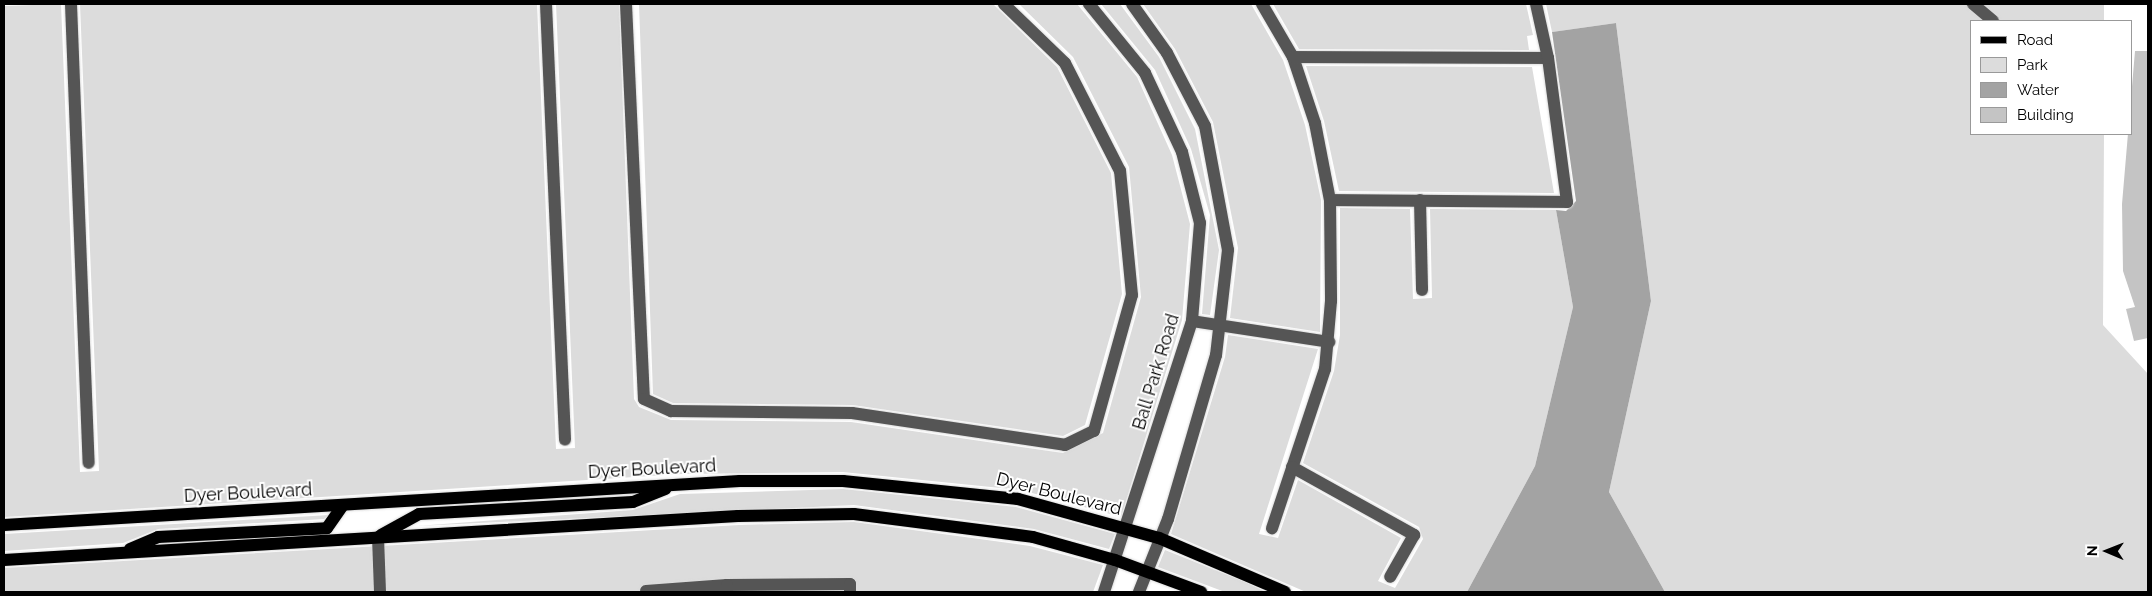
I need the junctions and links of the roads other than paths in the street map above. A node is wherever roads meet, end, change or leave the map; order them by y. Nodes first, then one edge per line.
1 (70, 4) edge
2 (546, 4) edge
3 (626, 4) edge
4 (1004, 4) edge
5 (1089, 4) edge
6 (1132, 4) edge
7 (1262, 4) edge
8 (1536, 4) edge
9 (1974, 4) edge
10 (1991, 20) edge
11 (1293, 58) junction
12 (1548, 58) junction
13 (1330, 200) junction
14 (1420, 200) junction
15 (1422, 290) dead end
16 (1192, 321) junction
17 (1219, 325) junction
18 (1329, 342) junction
19 (565, 440) dead end
20 (89, 464) dead end
21 (1292, 467) junction
22 (677, 485) junction
23 (343, 505) junction
24 (4, 526) edge
25 (1128, 528) junction
26 (1272, 528) dead end
27 (378, 537) junction
28 (1159, 538) junction
29 (126, 552) junction
30 (4, 560) edge
31 (1115, 560) junction
32 (1146, 571) junction
33 (1390, 577) dead end
34 (727, 589) edge
35 (646, 590) dead end
36 (380, 592) edge
37 (850, 592) edge
38 (1104, 592) edge
39 (1139, 592) edge
40 (1201, 592) edge
41 (1286, 592) edge

1 - 20 street
2 - 19 street
3 - 4 street
5 - 16 street, Ball Park Road
6 - 17 street
7 - 11 street
8 - 12 street
9 - 10 street
11 - 12 street
11 - 13 street
12 - 14 street
13 - 14 street
13 - 18 street
14 - 15 street
16 - 17 street
16 - 25 street, Ball Park Road
17 - 18 street
17 - 28 street
18 - 21 street
21 - 26 street
21 - 33 street
22 - 23 main road, Dyer Boulevard
22 - 25 main road, Dyer Boulevard
22 - 27 main road
23 - 24 main road, Dyer Boulevard
23 - 29 main road
25 - 28 main road, Dyer Boulevard
25 - 31 street, Ball Park Road
27 - 29 main road
27 - 31 main road
27 - 36 street
28 - 32 street
28 - 41 main road, Dyer Boulevard
29 - 30 main road
31 - 32 main road
31 - 38 street, Ball Park Road
32 - 39 street
32 - 40 main road
34 - 35 street
34 - 37 street

